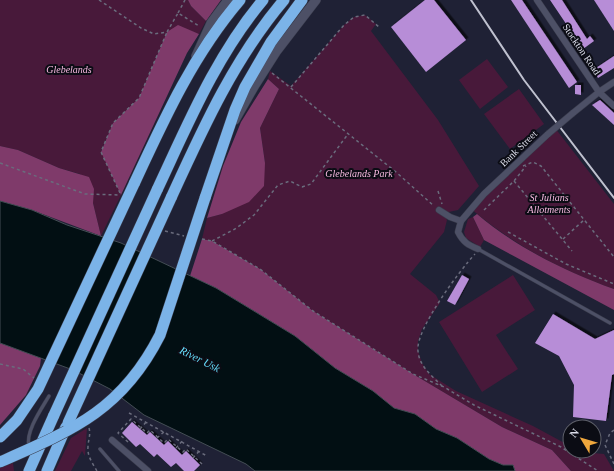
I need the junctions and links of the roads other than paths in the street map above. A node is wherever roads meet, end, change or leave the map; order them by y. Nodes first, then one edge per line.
1 (228, 0) edge
2 (240, 0) edge
3 (263, 0) edge
4 (284, 0) edge
5 (302, 0) edge
6 (316, 0) edge
7 (537, 0) edge
8 (192, 66) junction
9 (614, 82) edge
10 (599, 92) junction
11 (614, 106) edge
12 (230, 129) junction
13 (441, 212) road end
14 (461, 221) junction
15 (478, 249) joint
16 (610, 323) dead end
17 (49, 396) dead end
18 (0, 437) edge
19 (112, 440) dead end
20 (100, 449) dead end
21 (0, 462) edge
22 (31, 466) edge
23 (47, 471) edge
24 (119, 471) edge
25 (148, 471) edge

1 - 8 main road
2 - 8 highway
3 - 22 highway, bridge
4 - 23 highway, bridge
5 - 12 highway
6 - 12 main road
7 - 10 street, Stockton Road
8 - 18 highway, bridge
9 - 10 street, Bank Street
10 - 11 street, Stockton Road
10 - 14 street, Bank Street, bridge
12 - 21 highway, bridge
13 - 14 street
14 - 15 street
15 - 16 lane
17 - 22 lane
19 - 25 street
20 - 24 lane

